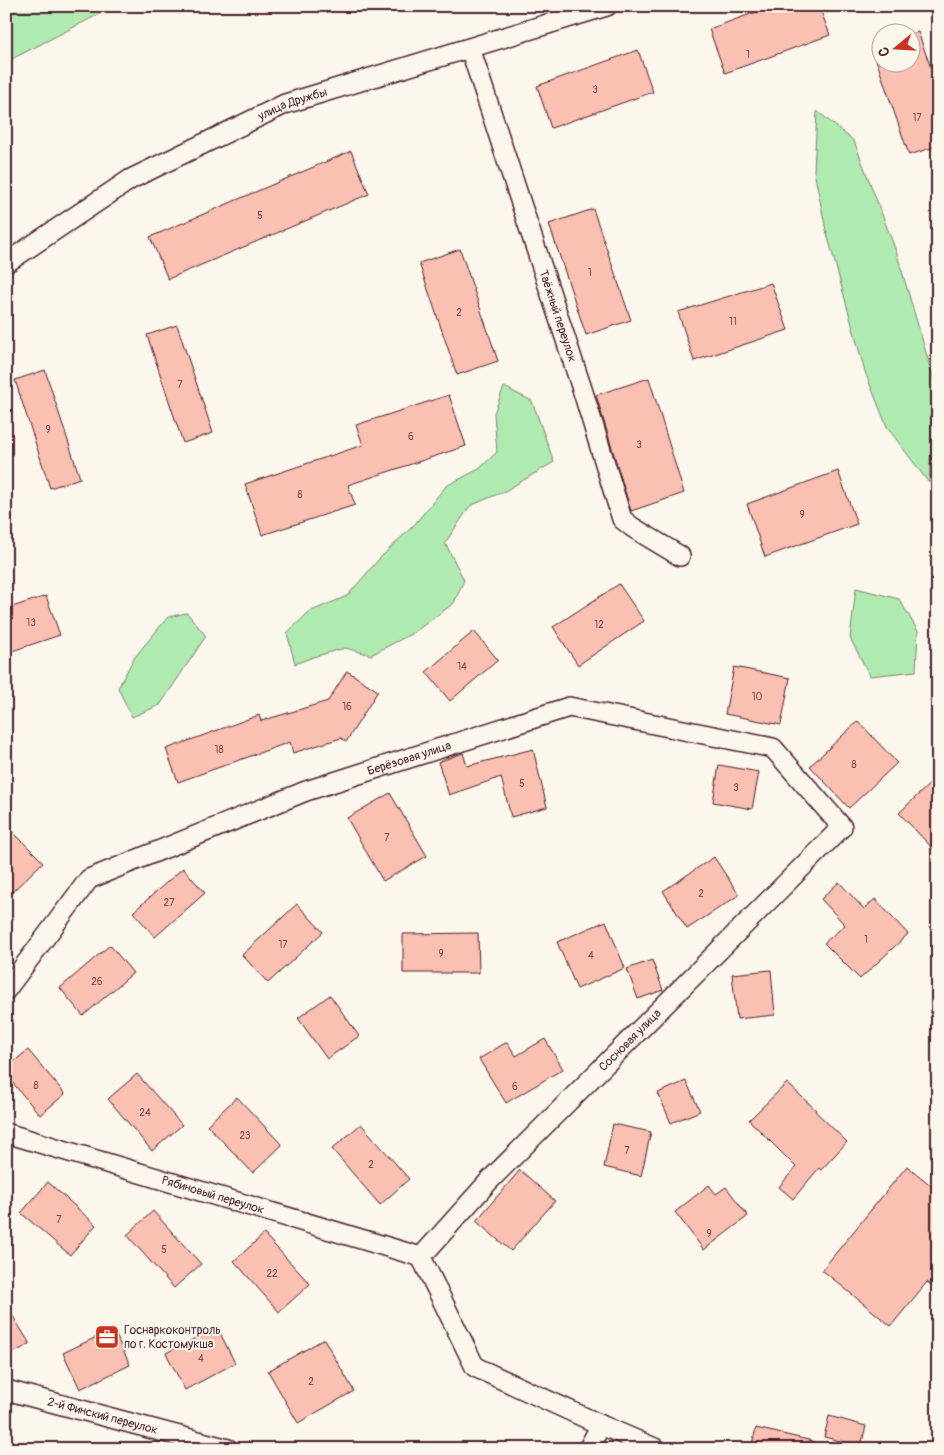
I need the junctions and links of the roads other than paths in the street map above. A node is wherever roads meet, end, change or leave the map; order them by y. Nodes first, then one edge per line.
1 (607, 6) edge
2 (470, 48) junction
3 (6, 263) edge
4 (680, 556) dead end
5 (842, 827) joint
6 (6, 990) edge
7 (6, 1133) edge
8 (422, 1257) junction
9 (6, 1390) edge
10 (601, 1426) junction
11 (228, 1449) edge
12 (588, 1449) edge
13 (657, 1449) edge

1 - 2 street, улица Дружбы
2 - 3 street, улица Дружбы
2 - 4 street, Таёжный переулок
5 - 6 street, Берёзовая улица
5 - 8 street, Сосновая улица
7 - 8 street, Рябиновый переулок
8 - 10 street
9 - 11 street, 2-й Финский переулок
10 - 12 street
10 - 13 street

